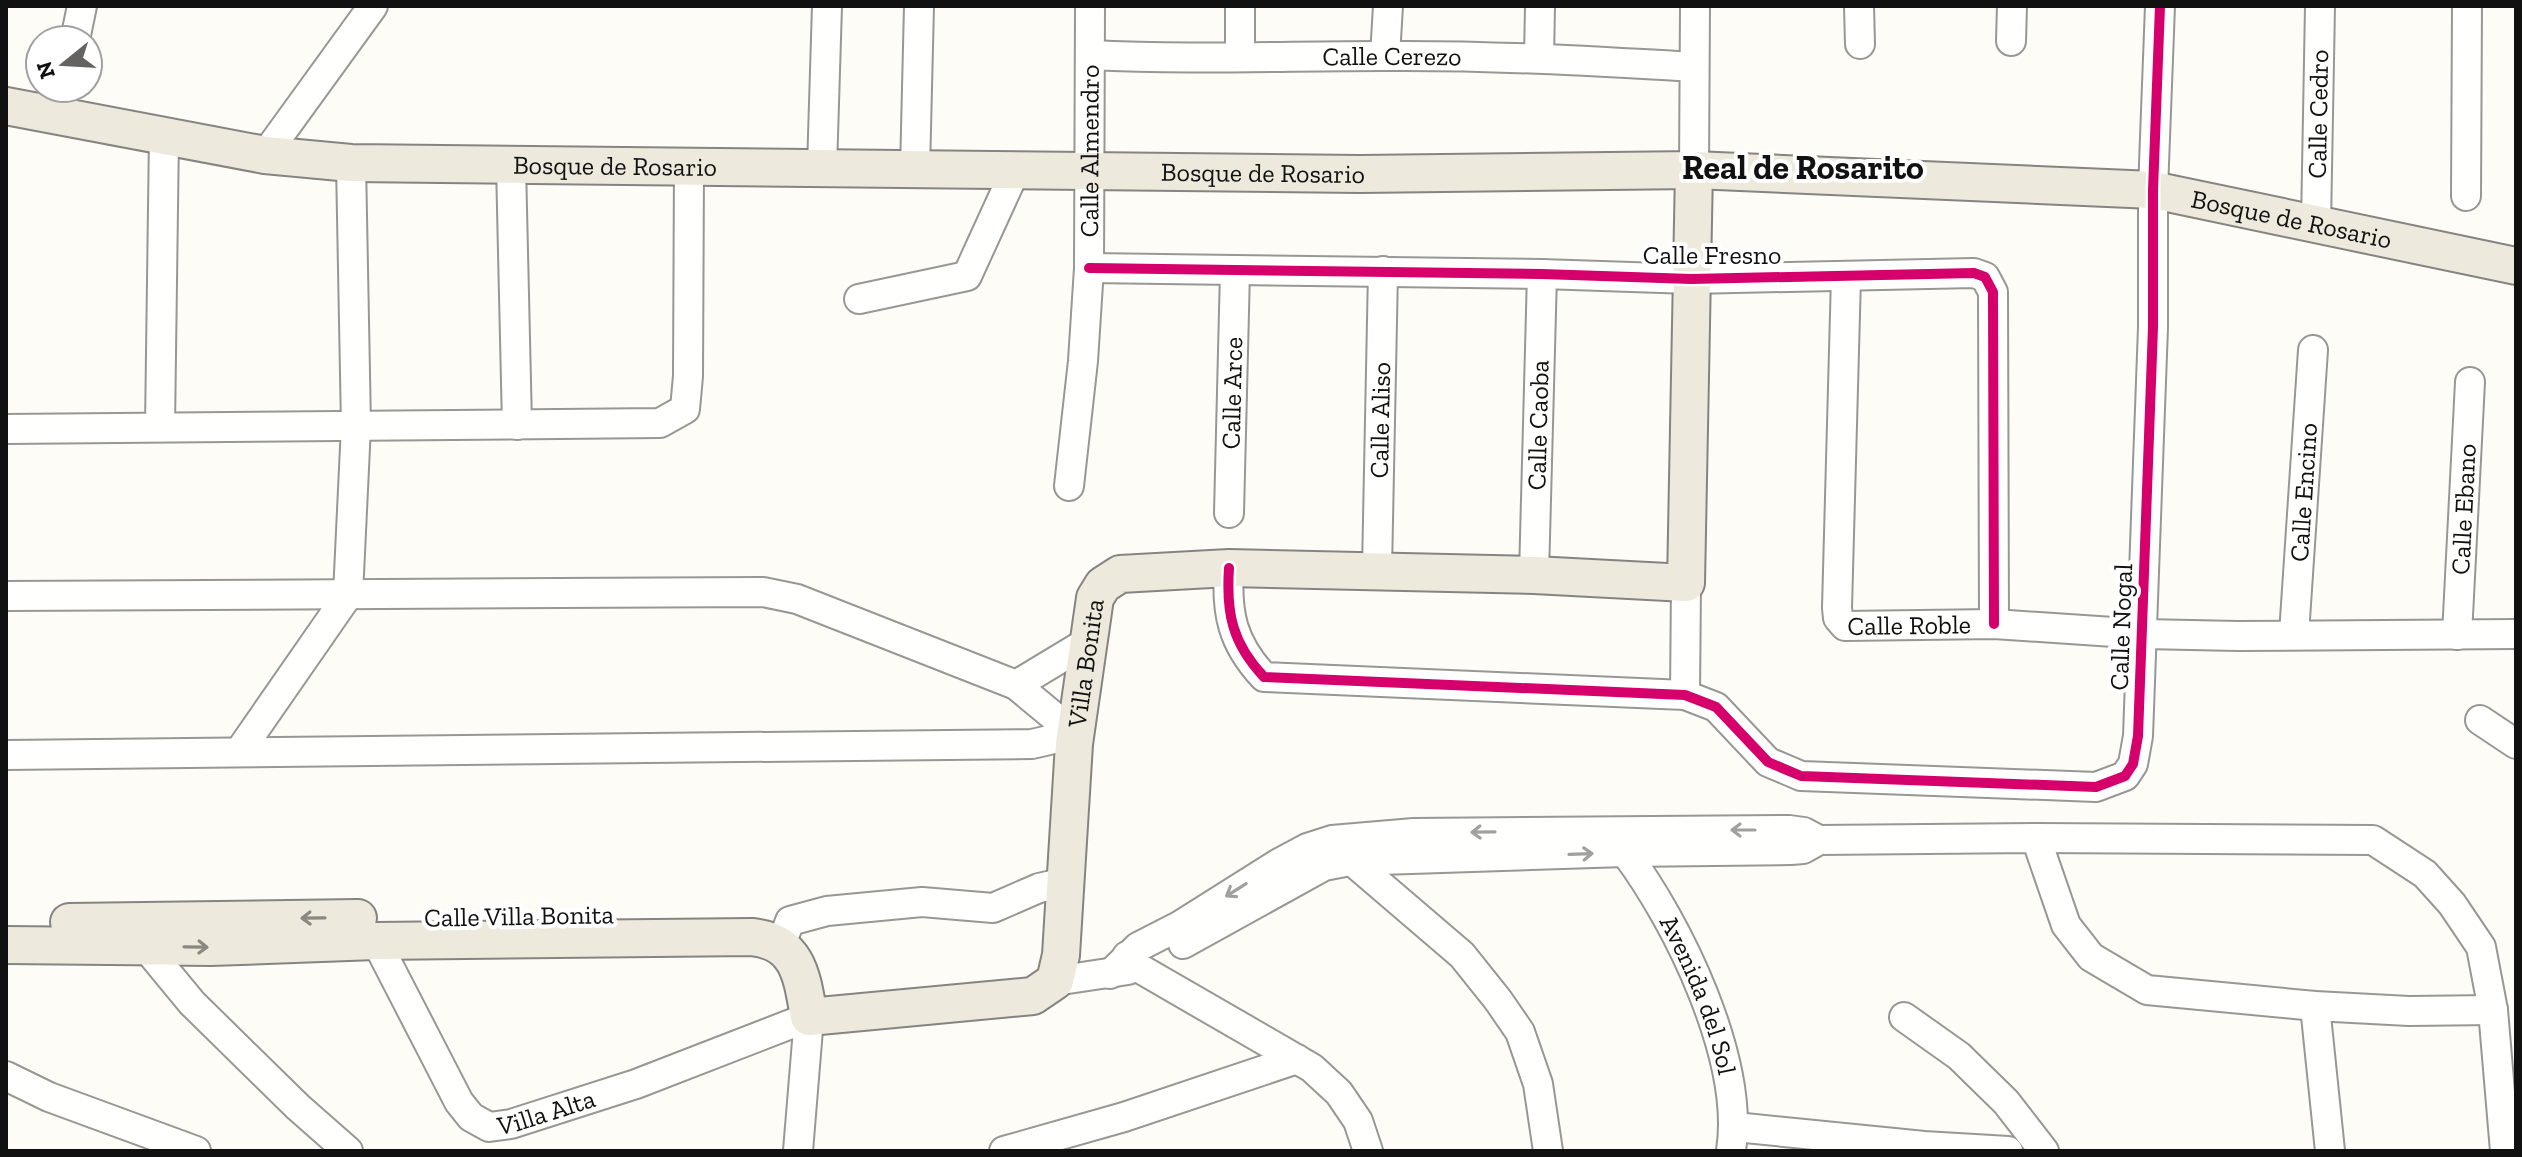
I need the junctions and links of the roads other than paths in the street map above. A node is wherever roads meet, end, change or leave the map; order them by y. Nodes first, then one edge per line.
1 (373, 6) edge
2 (827, 6) edge
3 (919, 6) edge
4 (1090, 6) edge
5 (1240, 6) edge
6 (1388, 6) edge
7 (1540, 6) edge
8 (1695, 6) edge
9 (1859, 6) edge
10 (2012, 6) edge
11 (2160, 6) edge
12 (2320, 6) edge
13 (2467, 6) edge
14 (2011, 41) dead end
15 (1860, 44) dead end
16 (1090, 55) junction
17 (1385, 56) junction
18 (1240, 57) junction
19 (1539, 58) junction
20 (1694, 67) junction
21 (34, 104) edge
22 (68, 104) edge
23 (6, 106) edge
24 (164, 135) junction
25 (265, 155) junction
26 (351, 163) junction
27 (511, 165) junction
28 (689, 167) junction
29 (822, 168) junction
30 (915, 170) junction
31 (1694, 170) junction
32 (1015, 171) junction
33 (1091, 172) junction
34 (2153, 190) junction
35 (2466, 196) dead end
36 (2316, 224) junction
37 (2516, 266) edge
38 (1089, 268) junction
39 (1235, 271) junction
40 (1383, 271) junction
41 (1542, 274) junction
42 (1846, 277) junction
43 (1691, 279) junction
44 (859, 299) dead end
45 (2313, 350) dead end
46 (2470, 382) dead end
47 (517, 425) junction
48 (356, 426) junction
49 (160, 427) junction
50 (6, 429) edge
51 (1069, 486) dead end
52 (1229, 513) dead end
53 (1229, 568) junction
54 (1377, 570) junction
55 (1534, 575) junction
56 (1686, 583) junction
57 (348, 595) junction
58 (6, 596) edge
59 (1994, 624) junction
60 (2143, 634) junction
61 (2294, 634) junction
62 (2516, 634) edge
63 (2457, 635) junction
64 (1089, 641) junction
65 (1016, 685) junction
66 (1685, 695) junction
67 (2480, 720) dead end
68 (1075, 734) junction
69 (2516, 744) edge
70 (239, 752) junction
71 (6, 755) edge
72 (2036, 838) junction
73 (1819, 840) junction
74 (1341, 850) junction
75 (1625, 852) junction
76 (1065, 882) junction
77 (6, 923) edge
78 (785, 932) junction
79 (376, 941) junction
80 (6, 945) edge
81 (145, 946) junction
82 (1126, 966) junction
83 (1055, 981) junction
84 (2315, 1006) junction
85 (2493, 1010) junction
86 (818, 1016) junction
87 (1904, 1017) dead end
88 (1297, 1059) junction
89 (6, 1076) edge
90 (1733, 1139) edge
91 (1925, 1148) edge
92 (196, 1151) edge
93 (348, 1151) edge
94 (798, 1151) edge
95 (815, 1151) edge
96 (1004, 1151) edge
97 (1368, 1151) edge
98 (1548, 1151) edge
99 (2008, 1151) edge
100 (2044, 1151) edge
101 (2330, 1151) edge
102 (2505, 1151) edge

1 - 25 street
2 - 29 street
3 - 30 street
4 - 16 street, Calle Almendro
5 - 18 street
6 - 17 street
7 - 19 street
8 - 20 street
9 - 15 street
10 - 14 street
11 - 34 street, Calle Nogal
12 - 36 street, Calle Cedro
13 - 35 street
16 - 18 street, Calle Cerezo
16 - 33 street, Calle Almendro
17 - 18 street, Calle Cerezo
17 - 19 street, Calle Cerezo
19 - 20 street, Calle Cerezo
20 - 31 street
21 - 23 main road, Bosque de Rosario
22 - 24 main road, Bosque de Rosario
24 - 25 main road, Bosque de Rosario
24 - 49 street
25 - 26 main road, Bosque de Rosario
26 - 27 main road, Bosque de Rosario
26 - 48 street
27 - 28 main road, Bosque de Rosario
27 - 47 street
28 - 29 main road, Bosque de Rosario
28 - 47 street
29 - 30 main road, Bosque de Rosario
30 - 32 main road, Bosque de Rosario
31 - 33 main road, Bosque de Rosario
31 - 34 main road, Bosque de Rosario
31 - 43 main road
32 - 33 main road, Bosque de Rosario
32 - 44 street
33 - 38 street, Calle Almendro
34 - 36 main road, Bosque de Rosario
34 - 60 street, Calle Nogal
36 - 37 main road, Bosque de Rosario
38 - 39 street, Calle Fresno
38 - 51 street, Calle Almendro
39 - 40 street, Calle Fresno
39 - 52 street, Calle Arce
40 - 41 street, Calle Fresno
40 - 54 street, Calle Aliso
41 - 43 street, Calle Fresno
41 - 55 street, Calle Caoba
42 - 43 street, Calle Fresno
42 - 59 street, Calle Fresno
42 - 59 street, Calle Roble
43 - 56 main road
45 - 61 street, Calle Encino
46 - 63 street, Calle Ebano
47 - 48 street
48 - 49 street
48 - 57 street
49 - 50 street
53 - 54 main road, Villa Bonita
53 - 64 main road, Villa Bonita
53 - 66 street
54 - 55 main road, Villa Bonita
55 - 56 main road, Villa Bonita
56 - 66 street
57 - 58 street
57 - 65 street
57 - 70 street
59 - 60 street, Calle Roble
60 - 61 street, Calle Roble
60 - 66 street, Calle Nogal
61 - 63 street, Calle Roble
62 - 63 street, Calle Roble
64 - 65 street
64 - 68 main road, Villa Bonita
65 - 68 street
67 - 69 street
68 - 70 street
68 - 76 main road, Villa Bonita
70 - 71 street
72 - 73 street
72 - 84 street
72 - 85 street
73 -> 74 street
73 - 75 street
74 -> 75 street
74 - 82 street
74 - 98 street
75 - 90 street, Avenida del Sol
76 - 78 street
76 - 83 main road, Villa Bonita
78 -> 77 main road, Calle Villa Bonita
78 - 79 main road, Calle Villa Bonita
78 - 86 main road
81 -> 79 main road, Calle Villa Bonita
79 - 86 street, Villa Alta
80 - 81 main road, Calle Villa Bonita
81 - 93 street
82 - 83 street
82 - 88 street
83 - 86 main road
84 - 85 street
84 - 101 street
85 - 102 street
86 - 94 street
86 - 95 street
87 - 100 street
88 - 96 street
88 - 97 street
89 - 92 street
90 - 91 street
91 - 99 street

